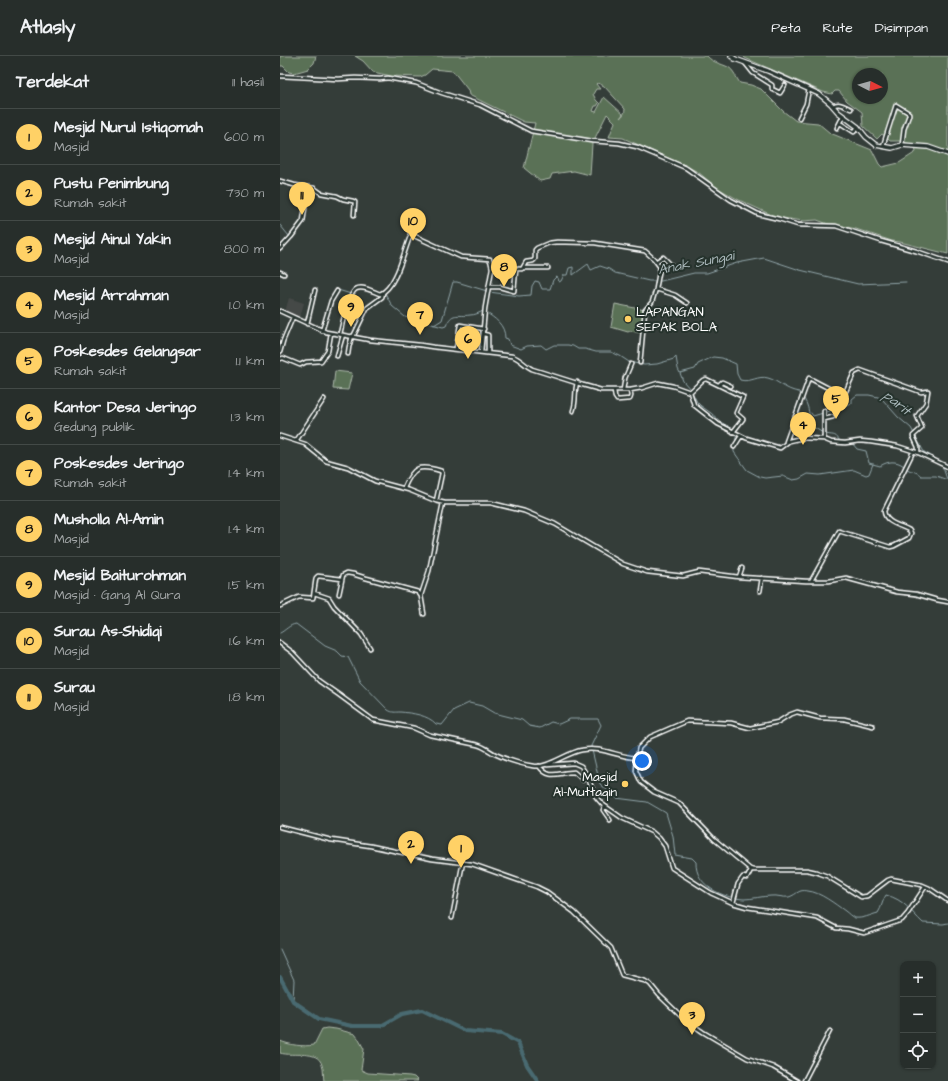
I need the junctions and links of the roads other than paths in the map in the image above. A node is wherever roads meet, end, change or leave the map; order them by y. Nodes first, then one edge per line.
1 (731, 56) edge
2 (745, 62) junction
3 (280, 76) edge
4 (785, 85) dead end
5 (809, 89) junction
6 (833, 106) junction
7 (851, 109) dead end
8 (843, 116) junction
9 (799, 118) dead end
10 (840, 123) junction
11 (858, 127) junction
12 (837, 128) dead end
13 (883, 146) junction
14 (902, 146) junction
15 (948, 154) edge
16 (280, 181) edge
17 (308, 188) junction
18 (354, 215) dead end
19 (280, 249) edge
20 (657, 261) junction
21 (948, 262) edge
22 (672, 266) dead end
23 (492, 268) junction
24 (523, 268) junction
25 (548, 268) dead end
26 (516, 269) junction
27 (280, 272) edge
28 (284, 274) dead end
29 (489, 287) junction
30 (656, 289) junction
31 (315, 290) dead end
32 (336, 291) dead end
33 (383, 293) junction
34 (688, 304) dead end
35 (280, 311) edge
36 (293, 317) junction
37 (307, 324) junction
38 (484, 329) junction
39 (322, 331) junction
40 (331, 333) junction
41 (342, 334) junction
42 (483, 334) junction
43 (353, 336) junction
44 (456, 349) junction
45 (280, 352) edge
46 (481, 352) junction
47 (488, 353) junction
48 (348, 354) dead end
49 (336, 356) dead end
50 (280, 359) edge
51 (640, 363) dead end
52 (631, 364) dead end
53 (576, 382) junction
54 (719, 385) junction
55 (731, 386) dead end
56 (614, 390) junction
57 (623, 390) junction
58 (630, 390) junction
59 (692, 390) junction
60 (324, 399) dead end
61 (573, 411) dead end
62 (824, 411) dead end
63 (833, 417) dead end
64 (824, 419) junction
65 (734, 431) junction
66 (740, 435) junction
67 (280, 436) edge
68 (824, 437) junction
69 (296, 441) junction
70 (786, 443) junction
71 (734, 447) dead end
72 (913, 452) junction
73 (918, 453) junction
74 (948, 467) edge
75 (404, 488) junction
76 (436, 501) junction
77 (442, 503) junction
78 (742, 568) dead end
79 (739, 577) junction
80 (762, 578) junction
81 (342, 579) junction
82 (811, 581) junction
83 (760, 591) dead end
84 (314, 593) junction
85 (339, 594) dead end
86 (421, 596) junction
87 (948, 602) edge
88 (280, 606) edge
89 (424, 614) dead end
90 (280, 643) edge
91 (370, 648) dead end
92 (873, 726) dead end
93 (637, 758) junction
94 (544, 765) junction
95 (539, 766) junction
96 (582, 780) dead end
97 (605, 807) junction
98 (610, 820) dead end
99 (280, 828) edge
100 (463, 862) junction
101 (751, 870) junction
102 (925, 887) junction
103 (948, 901) edge
104 (733, 903) junction
105 (452, 918) dead end
106 (830, 1031) dead end
107 (798, 1081) edge
108 (804, 1081) edge

1 - 2 street
2 - 4 street
2 - 5 street
3 - 21 street
5 - 6 street
5 - 9 street
6 - 7 street
6 - 8 street
8 - 10 street
8 - 11 street
10 - 11 street
10 - 12 street
11 - 13 street
13 - 14 street
13 - 14 street
14 - 15 street
16 - 17 street
17 - 18 street
17 - 19 street
20 - 22 street
20 - 24 street
20 - 30 street
23 - 26 street
23 - 29 street
23 - 33 street
24 - 25 street
24 - 26 street
26 - 29 street
27 - 28 street
29 - 38 street
30 - 34 street
30 - 51 street
31 - 37 street
32 - 39 street
33 - 41 street
33 - 43 street
35 - 36 street
36 - 37 street
36 - 45 street
37 - 39 street
38 - 42 street
38 - 44 street
39 - 40 street
40 - 41 street
40 - 50 street
41 - 43 street
41 - 49 street
42 - 46 street
42 - 47 street
43 - 44 street
43 - 48 street
44 - 46 street
46 - 47 street
47 - 53 street
52 - 57 street
53 - 56 street
53 - 61 street
54 - 55 street
54 - 59 street
54 - 65 street
56 - 57 street
56 - 58 street
57 - 58 street
58 - 59 street
59 - 65 street
60 - 69 street
62 - 64 street
63 - 64 street
64 - 68 street
65 - 66 street
66 - 70 street
66 - 71 street
67 - 69 street
68 - 70 street
68 - 72 street
69 - 75 street
70 - 73 street
72 - 73 street
72 - 82 street
73 - 74 street
75 - 76 street
75 - 76 street
76 - 77 street
77 - 79 street
77 - 86 street
78 - 79 street
79 - 80 street
80 - 82 street
80 - 83 street
81 - 84 street
81 - 85 street
81 - 86 street
82 - 87 street
84 - 88 street
84 - 91 street
86 - 89 street
90 - 95 street
92 - 93 street
93 - 94 street
93 - 101 street
94 - 95 street
94 - 97 street
95 - 96 street
97 - 98 street
97 - 104 street
99 - 100 street
100 - 105 street
100 - 107 street
101 - 102 street
101 - 104 street
102 - 103 street
102 - 104 street
106 - 108 street

